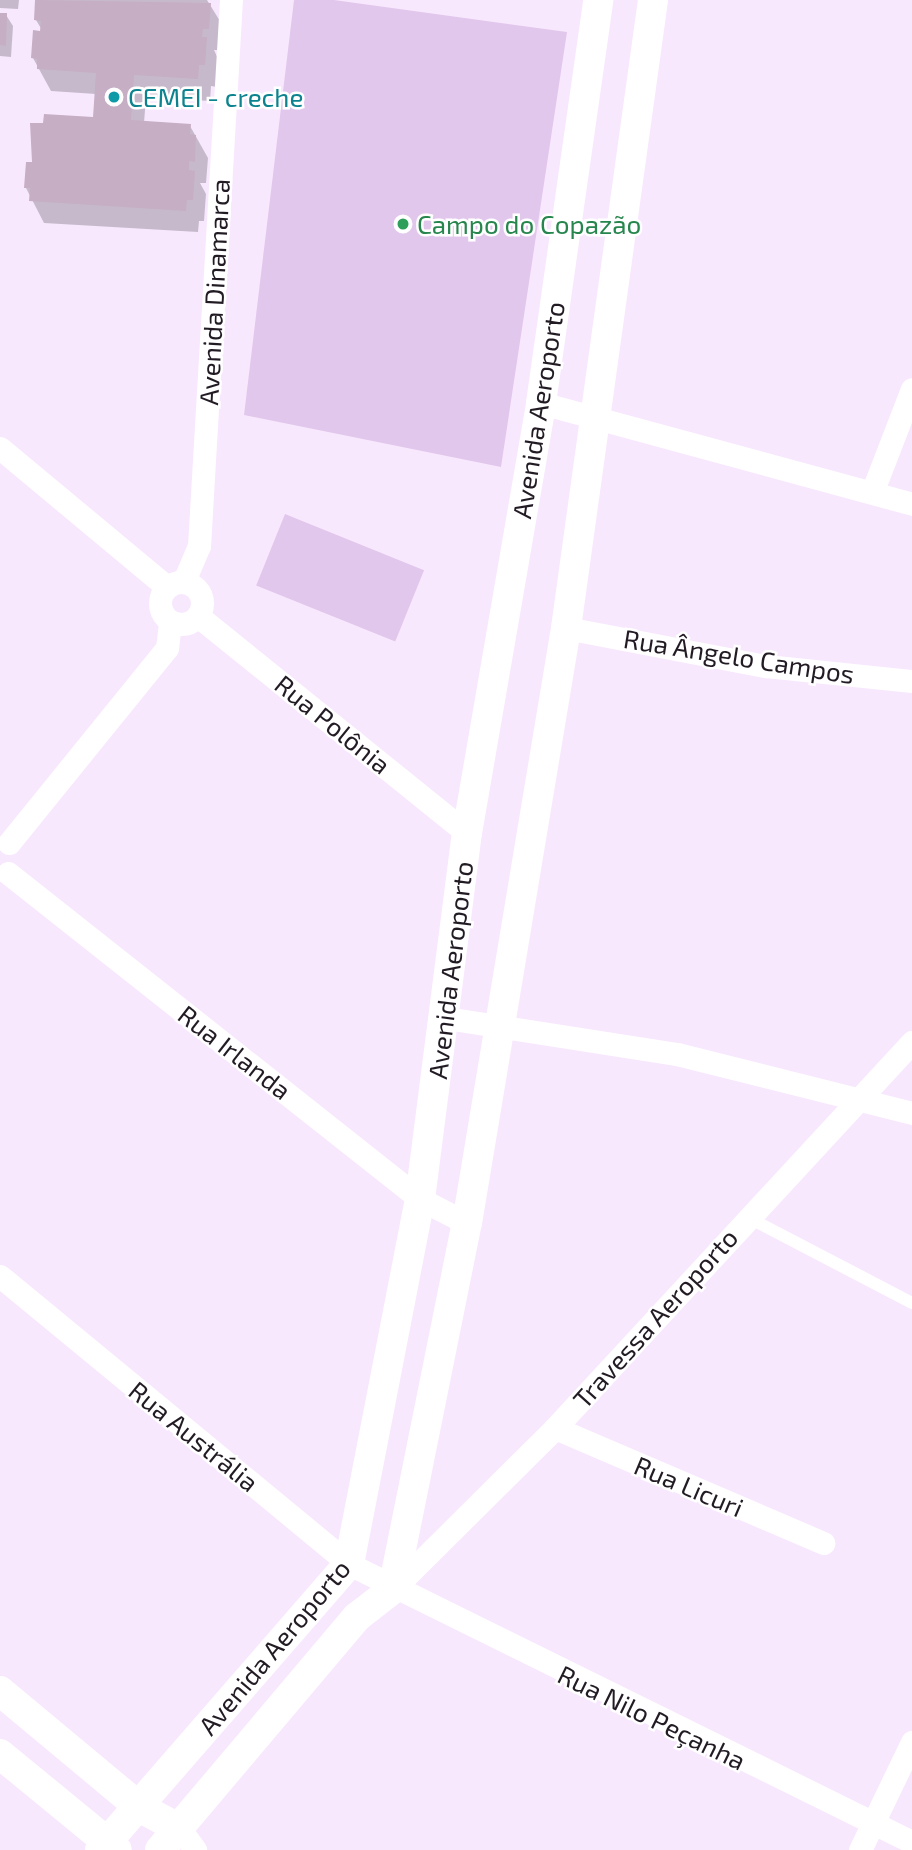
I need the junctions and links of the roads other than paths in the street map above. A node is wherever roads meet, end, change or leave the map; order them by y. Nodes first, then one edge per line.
1 (231, 0) edge
2 (598, 0) edge
3 (653, 0) edge
4 (912, 388) edge
5 (541, 403) junction
6 (595, 415) junction
7 (0, 448) edge
8 (873, 490) junction
9 (912, 504) edge
10 (175, 584) junction
11 (198, 616) junction
12 (170, 622) junction
13 (566, 628) junction
14 (912, 681) edge
15 (467, 833) junction
16 (4, 840) edge
17 (4, 876) edge
18 (446, 1018) junction
19 (498, 1026) junction
20 (912, 1042) edge
21 (856, 1102) junction
22 (912, 1113) edge
23 (419, 1199) junction
24 (747, 1217) junction
25 (467, 1223) junction
26 (0, 1276) edge
27 (912, 1303) edge
28 (555, 1428) junction
29 (823, 1544) dead end
30 (349, 1564) junction
31 (393, 1589) junction
32 (0, 1691) edge
33 (912, 1742) edge
34 (0, 1754) edge
35 (139, 1807) junction
36 (870, 1824) junction
37 (912, 1842) edge
38 (178, 1843) edge
39 (108, 1847) edge
40 (860, 1850) edge

1 - 10 street, Avenida Dinamarca
2 - 5 street, Avenida Aeroporto
3 - 6 street, Avenida Aeroporto
4 - 8 street
5 - 6 street
5 - 15 street, Avenida Aeroporto
6 - 8 street
6 - 13 street, Avenida Aeroporto
7 - 10 street
8 - 9 street
10 - 11 street
10 - 12 street
11 - 12 street
11 - 15 street, Rua Polônia
12 - 16 street
13 - 14 street, Rua Ângelo Campos
13 - 19 street, Avenida Aeroporto
15 - 18 street, Avenida Aeroporto
16 - 17 street
17 - 23 street, Rua Irlanda
18 - 19 street
18 - 23 street, Avenida Aeroporto
19 - 21 street
19 - 25 street, Avenida Aeroporto
20 - 21 street, Travessa Aeroporto
21 - 22 street
21 - 24 street, Travessa Aeroporto
23 - 25 street, Rua Irlanda
23 - 30 street, Avenida Aeroporto
24 - 27 lane
24 - 28 street, Travessa Aeroporto
25 - 31 street, Avenida Aeroporto
26 - 30 street, Rua Austrália
28 - 29 street, Rua Licuri
28 - 31 street, Travessa Aeroporto
30 - 31 street, Rua Austrália
30 - 35 street, Avenida Aeroporto
31 - 36 street, Rua Nilo Peçanha
31 - 38 street, Avenida Aeroporto
32 - 35 street
33 - 36 street
34 - 39 street
35 - 38 street
35 - 39 street, Avenida Aeroporto
36 - 37 street, Rua Nilo Peçanha
36 - 40 street

